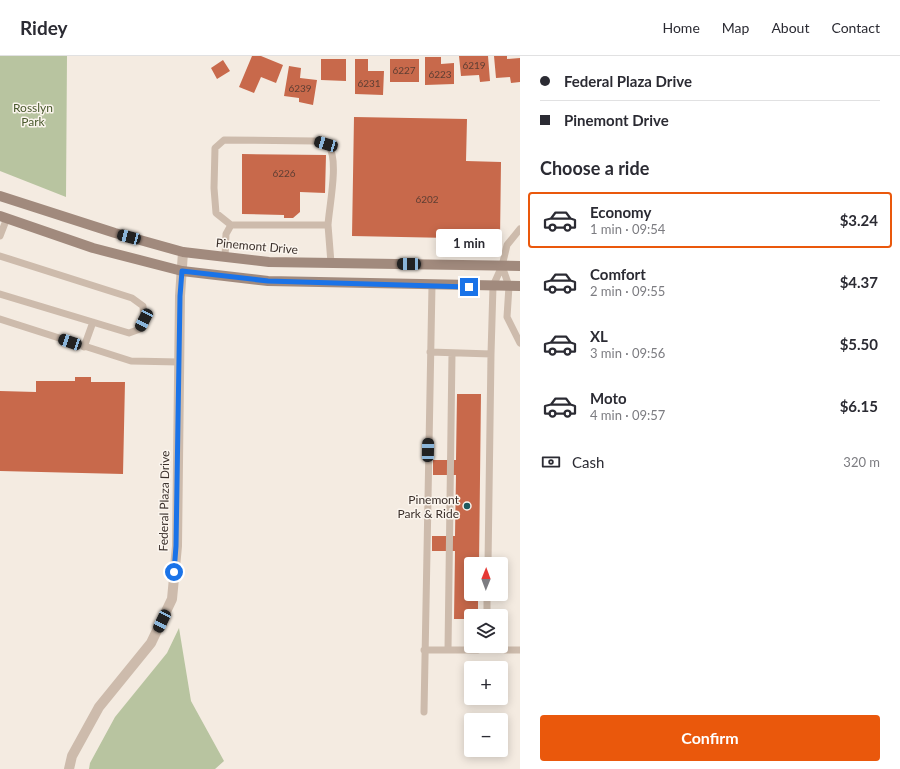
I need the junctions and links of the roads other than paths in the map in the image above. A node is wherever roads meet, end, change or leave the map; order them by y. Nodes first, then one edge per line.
1 (0, 196) edge
2 (3, 217) edge
3 (231, 225) junction
4 (328, 225) junction
5 (520, 229) edge
6 (0, 236) edge
7 (183, 252) junction
8 (0, 256) edge
9 (225, 257) junction
10 (331, 263) junction
11 (502, 266) junction
12 (520, 266) edge
13 (182, 271) junction
14 (432, 285) junction
15 (494, 286) junction
16 (509, 286) junction
17 (520, 286) edge
18 (0, 294) edge
19 (0, 319) edge
20 (93, 322) junction
21 (520, 343) edge
22 (84, 347) junction
23 (430, 352) junction
24 (452, 353) junction
25 (490, 354) junction
26 (179, 362) junction
27 (488, 557) edge
28 (424, 650) junction
29 (448, 650) junction
30 (464, 650) edge
31 (508, 650) edge
32 (520, 650) edge
33 (424, 712) dead end
34 (69, 769) edge

1 - 7 main road, Pinemont Drive
2 - 6 lane
2 - 13 main road
3 - 4 lane
3 - 4 lane
3 - 9 lane
4 - 10 lane
5 - 11 lane
7 - 9 main road, Pinemont Drive
7 - 13 street, Federal Plaza Drive
8 - 20 lane
9 - 10 main road, Pinemont Drive
10 - 11 main road, Pinemont Drive
11 - 12 main road, Pinemont Drive
11 - 15 lane
11 - 16 lane
13 - 14 main road
13 - 26 street, Federal Plaza Drive
14 - 15 main road
14 - 23 lane
15 - 16 main road
15 - 25 lane
16 - 17 main road
16 - 21 lane
18 - 20 lane
19 - 22 lane
20 - 22 lane
22 - 26 lane
23 - 24 lane
23 - 28 lane
24 - 25 lane
24 - 29 lane
25 - 27 lane
26 - 34 street, Federal Plaza Drive
28 - 29 lane
28 - 33 lane
29 - 30 lane
31 - 32 lane

